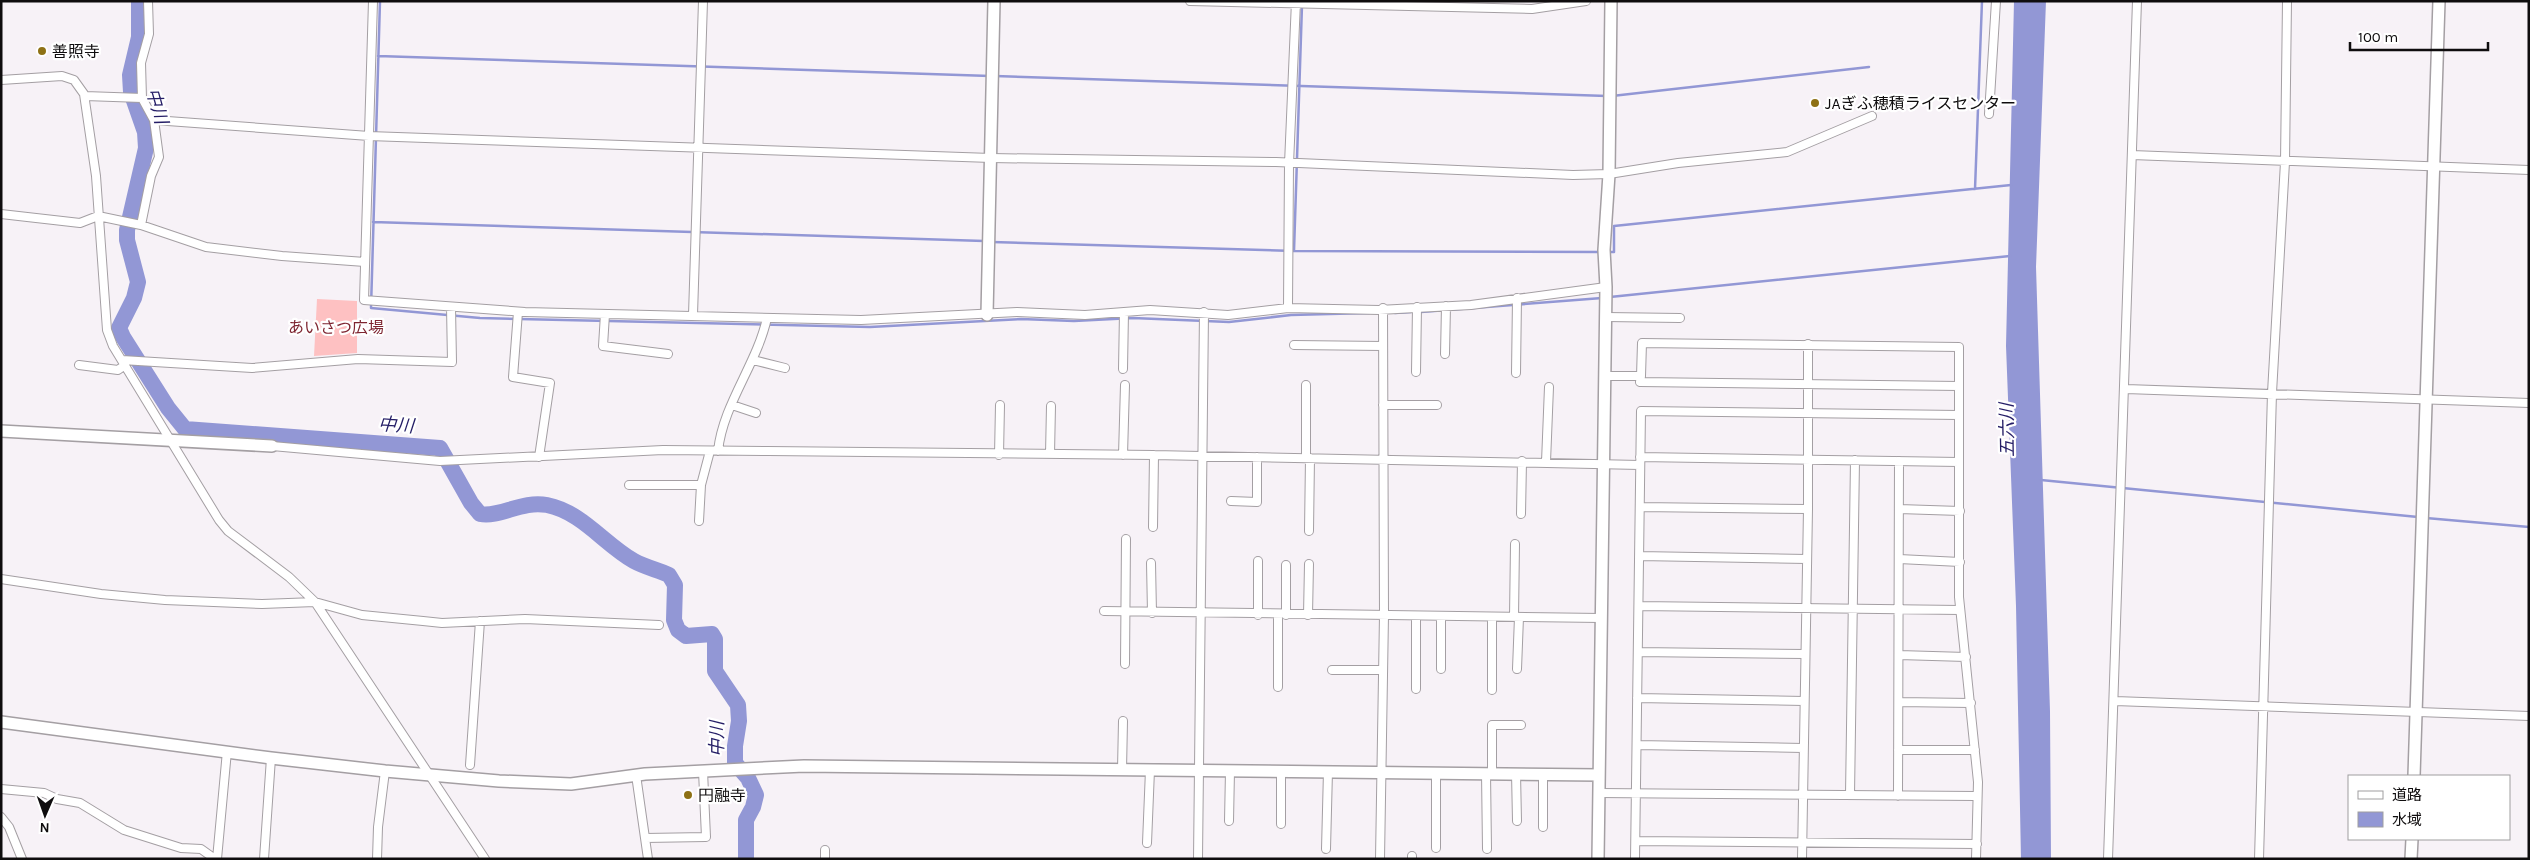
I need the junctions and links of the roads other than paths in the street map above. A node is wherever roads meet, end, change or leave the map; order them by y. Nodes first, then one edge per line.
1 (148, 1) edge
2 (373, 1) edge
3 (703, 1) edge
4 (994, 1) edge
5 (1190, 1) edge
6 (1586, 1) edge
7 (1611, 1) edge
8 (1996, 1) edge
9 (2137, 1) edge
10 (2287, 1) edge
11 (2439, 1) edge
12 (1296, 2) edge
13 (1, 80) edge
14 (85, 96) junction
15 (139, 98) junction
16 (1989, 114) dead end
17 (1872, 116) dead end
18 (154, 120) junction
19 (369, 136) junction
20 (697, 148) junction
21 (2132, 155) junction
22 (991, 158) junction
23 (2285, 162) junction
24 (1289, 164) junction
25 (2434, 166) junction
26 (2529, 170) edge
27 (1609, 174) junction
28 (1, 214) edge
29 (98, 216) junction
30 (141, 225) junction
31 (365, 262) junction
32 (1606, 287) junction
33 (1517, 298) junction
34 (1446, 306) junction
35 (451, 307) junction
36 (1416, 307) junction
37 (1288, 308) junction
38 (1383, 308) junction
39 (518, 312) junction
40 (1124, 312) junction
41 (1204, 312) junction
42 (605, 314) junction
43 (693, 315) junction
44 (987, 315) junction
45 (1606, 317) junction
46 (1680, 318) dead end
47 (767, 319) junction
48 (1808, 344) junction
49 (1294, 345) dead end
50 (1383, 346) junction
51 (668, 354) dead end
52 (1445, 354) dead end
53 (753, 360) junction
54 (124, 362) junction
55 (79, 365) dead end
56 (784, 368) dead end
57 (1123, 369) dead end
58 (1416, 372) dead end
59 (1516, 373) dead end
60 (1604, 376) junction
61 (1641, 376) junction
62 (1808, 384) junction
63 (1125, 385) dead end
64 (1306, 385) dead end
65 (1959, 386) junction
66 (1549, 387) dead end
67 (2126, 389) junction
68 (2272, 393) junction
69 (2424, 401) junction
70 (2529, 404) edge
71 (732, 405) junction
72 (1000, 405) dead end
73 (1383, 405) junction
74 (1437, 405) dead end
75 (1051, 406) dead end
76 (756, 413) dead end
77 (1808, 413) junction
78 (1959, 415) junction
79 (1, 431) edge
80 (170, 439) junction
81 (272, 446) joint
82 (714, 451) junction
83 (999, 454) junction
84 (1050, 454) junction
85 (1123, 455) junction
86 (1154, 455) junction
87 (1202, 456) junction
88 (539, 457) junction
89 (1257, 457) junction
90 (1308, 458) junction
91 (1808, 459) junction
92 (1383, 460) junction
93 (1854, 460) junction
94 (1640, 461) junction
95 (1899, 461) junction
96 (1522, 462) junction
97 (1546, 462) junction
98 (1959, 462) junction
99 (1603, 463) junction
100 (629, 485) dead end
101 (701, 485) junction
102 (1231, 501) dead end
103 (1640, 507) junction
104 (1808, 509) junction
105 (1899, 509) junction
106 (1960, 511) junction
107 (1521, 514) dead end
108 (699, 521) dead end
109 (1153, 526) dead end
110 (1309, 531) dead end
111 (1126, 539) dead end
112 (1515, 544) dead end
113 (1639, 556) junction
114 (1899, 558) junction
115 (1807, 559) junction
116 (1258, 561) dead end
117 (1960, 562) junction
118 (1151, 563) dead end
119 (1309, 564) dead end
120 (1286, 565) dead end
121 (1, 579) edge
122 (315, 602) junction
123 (1639, 606) junction
124 (1806, 607) junction
125 (1853, 609) junction
126 (1899, 609) junction
127 (1960, 610) junction
128 (1104, 611) dead end
129 (1126, 612) junction
130 (1152, 613) junction
131 (1201, 614) junction
132 (1258, 614) junction
133 (1282, 615) junction
134 (1308, 615) junction
135 (1384, 615) junction
136 (1416, 616) junction
137 (1441, 616) junction
138 (1492, 617) junction
139 (1516, 617) junction
140 (1601, 618) junction
141 (480, 622) junction
142 (659, 626) dead end
143 (1638, 652) junction
144 (1806, 654) junction
145 (1899, 655) junction
146 (1966, 657) junction
147 (1125, 664) dead end
148 (1441, 669) dead end
149 (1517, 669) dead end
150 (1332, 670) dead end
151 (1384, 670) junction
152 (1278, 687) dead end
153 (1416, 689) dead end
154 (1492, 690) dead end
155 (1637, 698) junction
156 (1804, 701) junction
157 (2115, 701) junction
158 (1899, 702) junction
159 (1971, 703) junction
160 (2264, 706) junction
161 (2415, 713) junction
162 (2529, 716) edge
163 (1123, 721) dead end
164 (1, 722) edge
165 (1521, 725) dead end
166 (1637, 745) junction
167 (1803, 748) junction
168 (1898, 750) junction
169 (1975, 750) junction
170 (227, 751) junction
171 (271, 758) junction
172 (470, 765) dead end
173 (1122, 770) junction
174 (1150, 770) junction
175 (385, 771) junction
176 (703, 771) junction
177 (1198, 771) junction
178 (1230, 771) junction
179 (1281, 771) junction
180 (1328, 771) junction
181 (1383, 771) junction
182 (1436, 772) junction
183 (1489, 773) junction
184 (1516, 773) junction
185 (1543, 774) junction
186 (636, 775) junction
187 (1599, 775) junction
188 (2414, 775) edge
189 (431, 776) junction
190 (1, 789) edge
191 (1599, 793) junction
192 (1637, 794) junction
193 (1850, 795) junction
194 (1803, 796) junction
195 (1898, 796) junction
196 (1976, 796) junction
197 (1, 817) edge
198 (1229, 821) dead end
199 (1517, 821) dead end
200 (1281, 824) dead end
201 (1543, 827) dead end
202 (645, 838) junction
203 (2412, 840) edge
204 (1636, 841) junction
205 (1146, 843) dead end
206 (1802, 843) junction
207 (1977, 844) junction
208 (1436, 848) dead end
209 (1326, 849) dead end
210 (1487, 849) dead end
211 (825, 850) dead end
212 (22, 859) edge
213 (216, 859) edge
214 (264, 859) edge
215 (377, 859) edge
216 (484, 859) edge
217 (648, 859) edge
218 (825, 859) edge
219 (1198, 859) edge
220 (1380, 859) edge
221 (1598, 859) edge
222 (1635, 859) edge
223 (1802, 859) edge
224 (1976, 859) edge
225 (2108, 859) edge
226 (2259, 859) edge
227 (2412, 859) edge

1 - 15 street
2 - 19 street
3 - 20 street
4 - 22 street
5 - 12 street
6 - 12 street
7 - 27 street
8 - 16 street
9 - 21 street
10 - 23 street
11 - 25 street
12 - 24 street
13 - 14 street
14 - 15 street
14 - 29 street
15 - 18 street
17 - 27 street
18 - 19 street
18 - 30 street
19 - 20 street
19 - 31 street
20 - 22 street
20 - 43 street
21 - 23 street
21 - 67 street
22 - 24 street
22 - 44 street
23 - 25 street
23 - 68 street
24 - 27 street
24 - 37 street
25 - 26 street
25 - 69 street
27 - 32 street
28 - 29 street
29 - 30 street
29 - 54 street
30 - 31 street
31 - 35 street
32 - 33 street
32 - 45 street
33 - 34 street
33 - 59 street
34 - 36 street
34 - 52 street
35 - 39 street
35 - 54 street
36 - 38 street
36 - 58 street
37 - 38 street
37 - 41 street
38 - 50 street
39 - 42 street
39 - 88 street
40 - 41 street
40 - 44 street
40 - 57 street
41 - 87 street
42 - 43 street
42 - 51 street
43 - 47 street
44 - 47 street
45 - 46 street
45 - 60 street
47 - 53 street
48 - 61 street
48 - 62 street
48 - 65 street
49 - 50 street
50 - 73 street
53 - 56 street
53 - 71 street
54 - 55 street
54 - 80 street
60 - 61 street
60 - 99 street
61 - 62 street
62 - 65 street
62 - 77 street
63 - 85 street
64 - 90 street
65 - 78 street
66 - 97 street
67 - 68 street
67 - 157 street
68 - 69 street
68 - 160 street
69 - 70 street
69 - 161 street
71 - 76 street
71 - 82 street
72 - 83 street
73 - 74 street
73 - 92 street
75 - 84 street
77 - 78 street
77 - 91 street
77 - 94 street
78 - 98 street
79 - 80 street
80 - 81 street
80 - 122 street
81 - 88 street
82 - 83 street
82 - 88 street
82 - 101 street
83 - 84 street
84 - 85 street
85 - 86 street
86 - 87 street
86 - 109 street
87 - 89 street
87 - 131 street
89 - 90 street
89 - 102 street
90 - 92 street
90 - 110 street
91 - 93 street
91 - 94 street
91 - 104 street
92 - 96 street
92 - 135 street
93 - 95 street
93 - 125 street
94 - 99 street
94 - 103 street
95 - 98 street
95 - 105 street
96 - 97 street
96 - 107 street
97 - 99 street
98 - 106 street
99 - 140 street
100 - 101 street
101 - 108 street
103 - 104 street
103 - 113 street
104 - 115 street
105 - 106 street
105 - 114 street
106 - 117 street
111 - 129 street
112 - 139 street
113 - 115 street
113 - 123 street
114 - 117 street
114 - 126 street
115 - 124 street
116 - 132 street
117 - 127 street
118 - 130 street
119 - 134 street
120 - 133 street
121 - 122 street
122 - 141 street
122 - 189 street
123 - 124 street
123 - 143 street
124 - 125 street
124 - 144 street
125 - 126 street
125 - 193 street
126 - 127 street
126 - 145 street
127 - 146 street
128 - 129 street
129 - 130 street
129 - 147 street
130 - 131 street
131 - 132 street
131 - 177 street
132 - 133 street
133 - 134 street
133 - 152 street
134 - 135 street
135 - 136 street
135 - 151 street
136 - 137 street
136 - 153 street
137 - 138 street
137 - 148 street
138 - 139 street
138 - 154 street
139 - 140 street
139 - 149 street
140 - 187 street
141 - 142 street
141 - 172 street
143 - 144 street
143 - 155 street
144 - 156 street
145 - 146 street
145 - 158 street
146 - 159 street
150 - 151 street
151 - 181 street
155 - 156 street
155 - 166 street
156 - 167 street
157 - 160 street
157 - 225 street
158 - 159 street
158 - 168 street
159 - 169 street
160 - 161 street
160 - 226 street
161 - 162 street
161 - 188 street
163 - 173 street
164 - 170 street
165 - 183 street
166 - 167 street
166 - 192 street
167 - 194 street
168 - 169 street
168 - 195 street
169 - 196 street
170 - 171 street
170 - 213 street
171 - 175 street
171 - 214 street
173 - 174 street
173 - 176 street
174 - 177 street
174 - 205 street
175 - 189 street
175 - 215 street
176 - 186 street
176 - 202 street
177 - 178 street
177 - 219 street
178 - 179 street
178 - 198 street
179 - 180 street
179 - 200 street
180 - 181 street
180 - 209 street
181 - 182 street
181 - 220 street
182 - 183 street
182 - 208 street
183 - 184 street
183 - 210 street
184 - 185 street
184 - 199 street
185 - 187 street
185 - 201 street
186 - 189 street
186 - 202 street
187 - 191 street
189 - 216 street
190 - 213 street
191 - 192 street
191 - 221 street
192 - 194 street
192 - 204 street
193 - 194 street
193 - 195 street
194 - 206 street
195 - 196 street
196 - 207 street
197 - 212 street
202 - 217 street
203 - 227 street
204 - 206 street
204 - 222 street
206 - 207 street
206 - 223 street
207 - 224 street
211 - 218 street

